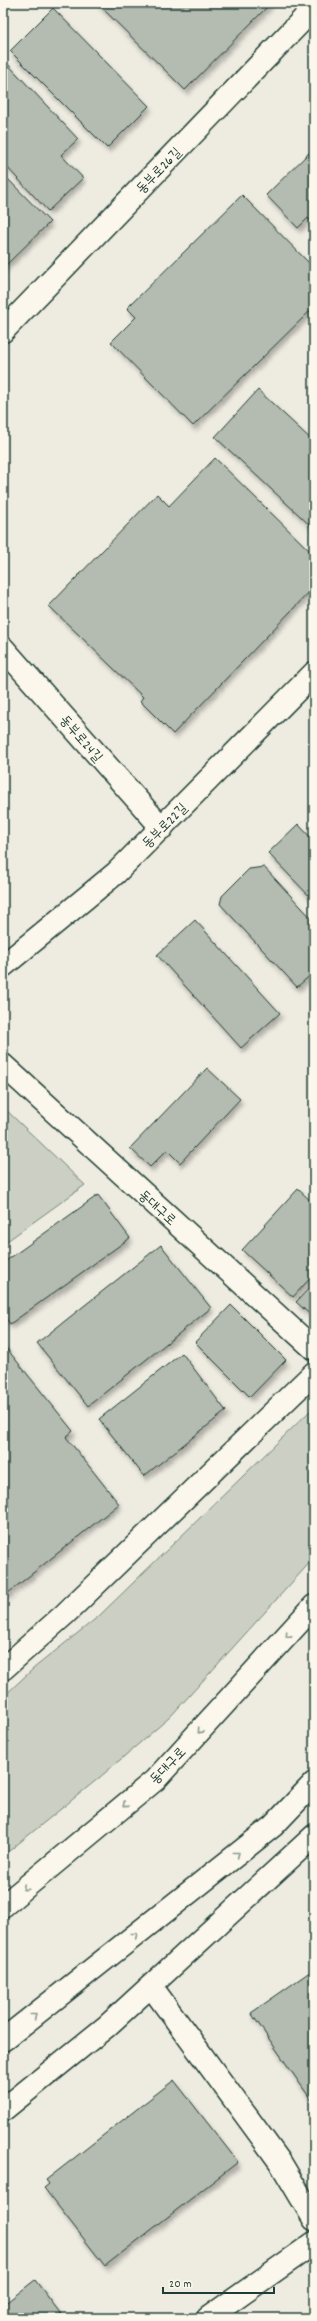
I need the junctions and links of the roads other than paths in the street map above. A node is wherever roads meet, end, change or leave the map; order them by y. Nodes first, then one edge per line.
1 (314, 8) edge
2 (3, 331) edge
3 (4, 650) edge
4 (314, 673) edge
5 (162, 828) junction
6 (3, 966) edge
7 (3, 1065) edge
8 (314, 1349) edge
9 (314, 1373) edge
10 (314, 1606) edge
11 (3, 1669) edge
12 (314, 1783) edge
13 (314, 1836) edge
14 (3, 1906) edge
15 (152, 1986) junction
16 (3, 2040) edge
17 (3, 2110) edge
18 (314, 2219) edge
19 (314, 2243) edge
20 (208, 2318) edge

1 - 2 street, 동부로26길
3 - 5 street, 동부로24길
4 - 5 street, 동부로22길
5 - 6 street, 동부로22길
7 - 8 street, 동대구로
9 - 11 street
10 -> 14 street, 동대구로
16 -> 12 street
13 - 15 street
15 - 17 street
15 - 18 street
19 - 20 street

